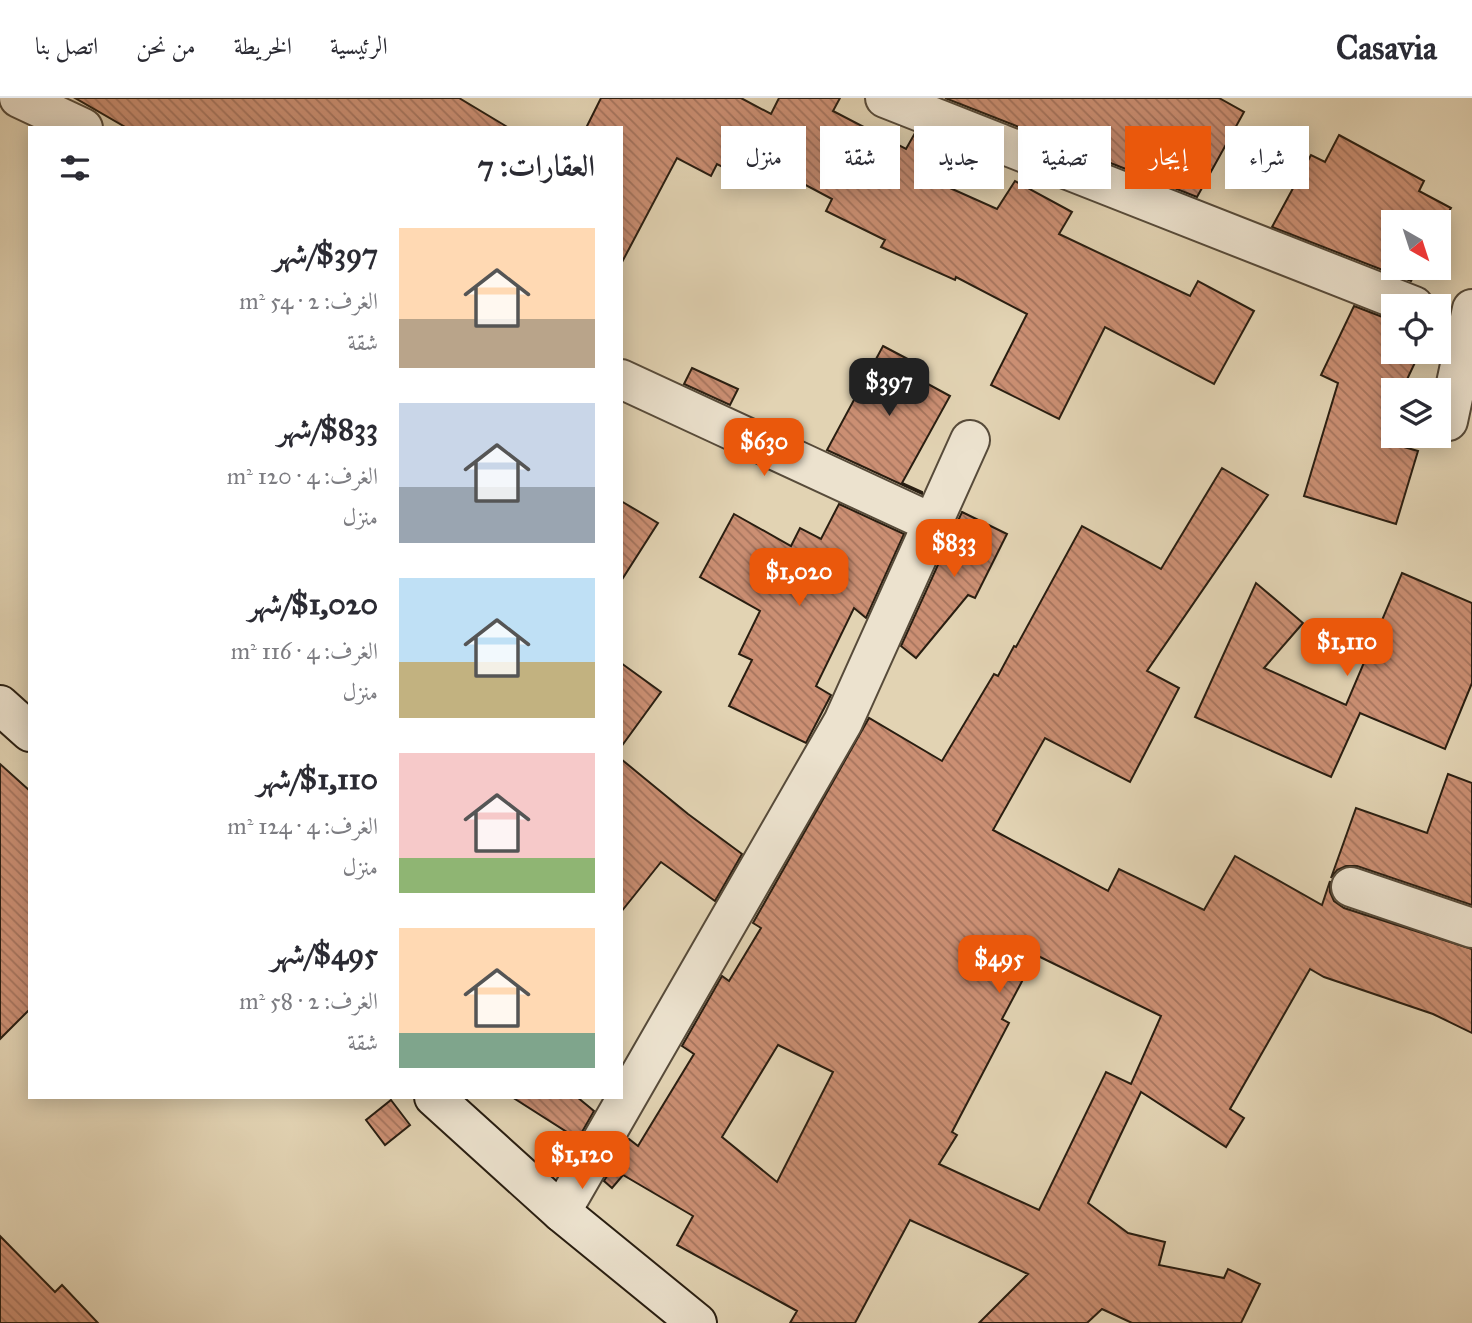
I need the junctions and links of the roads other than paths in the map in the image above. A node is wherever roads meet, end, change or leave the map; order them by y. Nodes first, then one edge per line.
1 (19, 98) edge
2 (885, 98) edge
3 (79, 126) edge
4 (1383, 294) edge
5 (1460, 317) edge
6 (623, 380) edge
7 (1451, 395) edge
8 (970, 440) dead end
9 (932, 523) junction
10 (0, 705) edge
11 (28, 730) edge
12 (1351, 887) dead end
13 (1472, 928) edge
14 (436, 1099) edge
15 (561, 1212) junction
16 (697, 1323) edge

1 - 3 street
2 - 4 street
5 - 7 street
6 - 9 street
8 - 9 street
9 - 15 street
10 - 11 street
12 - 13 street
14 - 15 street
15 - 16 street

